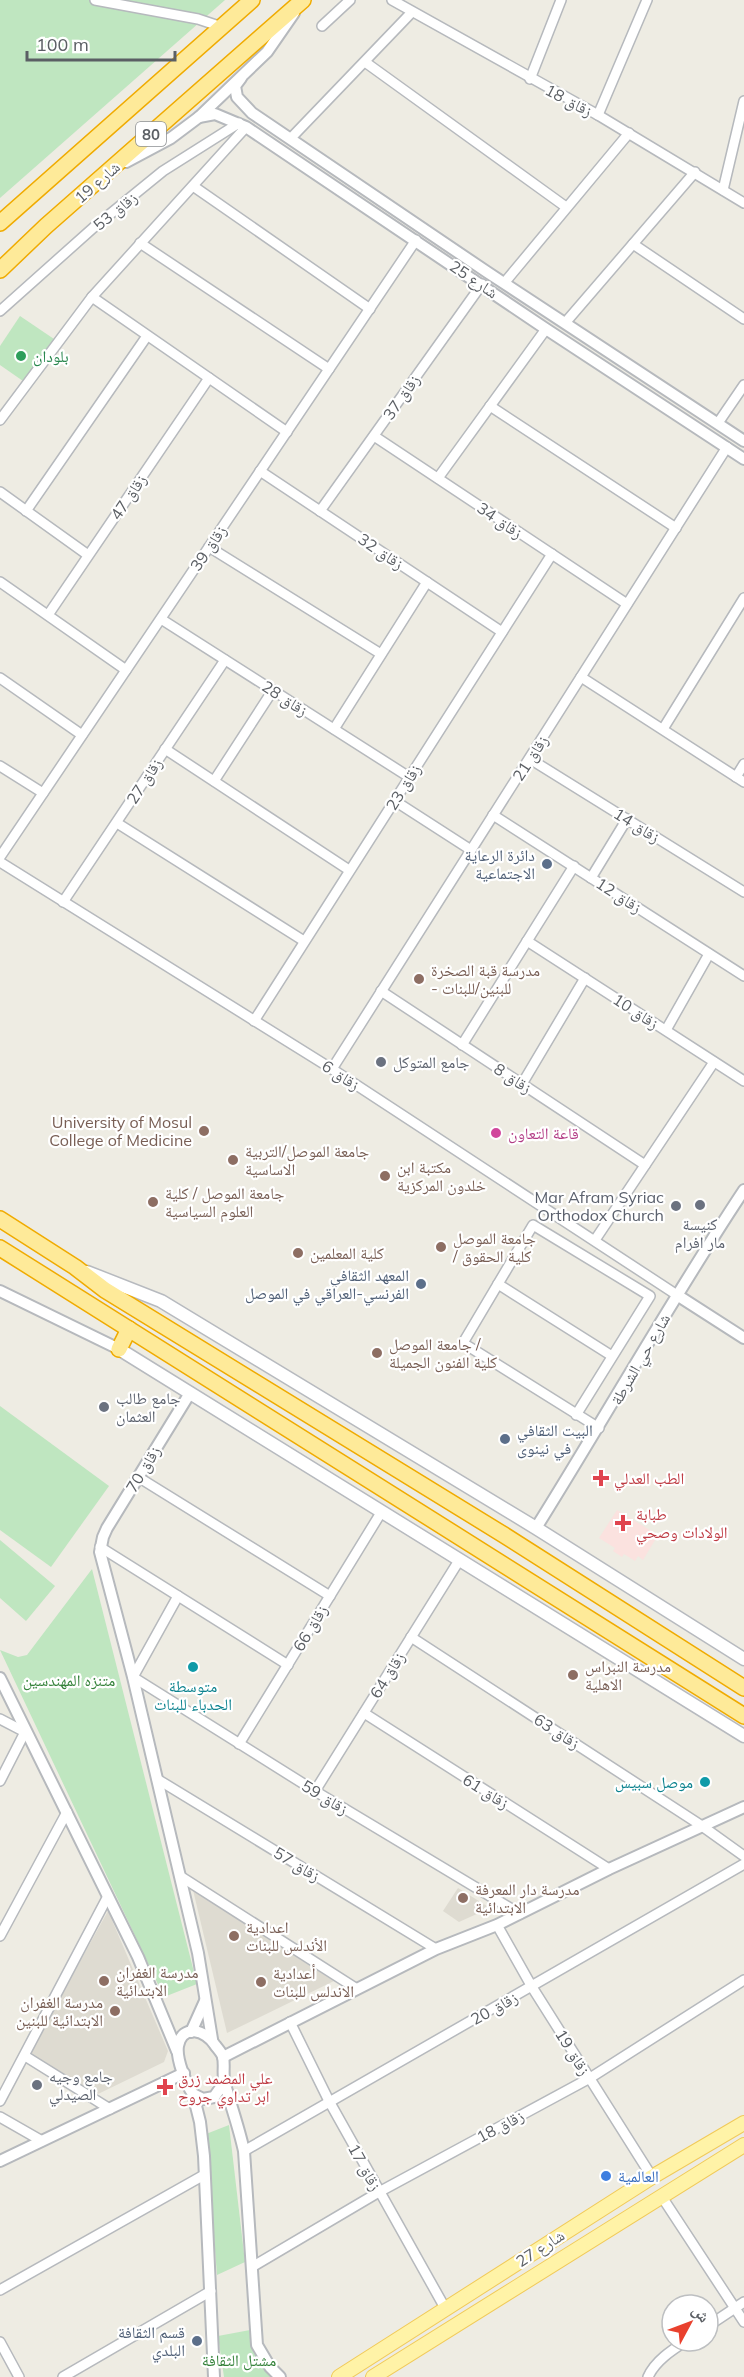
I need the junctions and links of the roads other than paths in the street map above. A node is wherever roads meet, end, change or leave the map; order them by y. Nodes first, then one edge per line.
1 (95, 0) edge
2 (252, 0) edge
3 (304, 0) edge
4 (350, 0) edge
5 (392, 0) edge
6 (549, 0) edge
7 (647, 0) edge
8 (560, 3) edge
9 (412, 12) junction
10 (322, 26) dead end
11 (222, 27) junction
12 (365, 62) junction
13 (241, 78) junction
14 (530, 79) junction
15 (744, 101) edge
16 (598, 115) junction
17 (199, 117) junction
18 (243, 125) junction
19 (629, 134) junction
20 (291, 138) junction
21 (695, 172) junction
22 (101, 178) junction
23 (193, 186) junction
24 (723, 190) junction
25 (744, 203) edge
26 (566, 207) junction
27 (0, 223) edge
28 (416, 240) junction
29 (140, 243) junction
30 (633, 244) junction
31 (0, 270) edge
32 (505, 282) junction
33 (482, 284) junction
34 (92, 297) junction
35 (536, 303) junction
36 (370, 309) junction
37 (0, 311) edge
38 (528, 316) junction
39 (744, 319) edge
40 (565, 323) junction
41 (546, 329) junction
42 (147, 336) junction
43 (329, 369) junction
44 (209, 378) junction
45 (744, 385) edge
46 (490, 406) junction
47 (0, 420) edge
48 (718, 423) junction
49 (286, 432) junction
50 (374, 436) junction
51 (744, 441) edge
52 (727, 447) junction
53 (744, 459) edge
54 (260, 471) junction
55 (438, 478) junction
56 (0, 492) edge
57 (26, 511) junction
58 (320, 511) junction
59 (676, 528) junction
60 (209, 547) junction
61 (552, 554) junction
62 (88, 555) junction
63 (0, 582) edge
64 (427, 582) junction
65 (744, 598) edge
66 (627, 604) junction
67 (48, 615) junction
68 (161, 619) junction
69 (502, 632) junction
70 (381, 654) junction
71 (225, 660) junction
72 (126, 670) junction
73 (581, 677) junction
74 (0, 678) edge
75 (273, 690) junction
76 (334, 729) junction
77 (663, 729) junction
78 (82, 735) junction
79 (165, 749) junction
80 (530, 759) junction
81 (744, 764) edge
82 (0, 766) edge
83 (409, 777) junction
84 (740, 779) edge
85 (214, 782) junction
86 (43, 793) junction
87 (395, 801) junction
88 (493, 815) junction
89 (627, 819) junction
90 (117, 823) junction
91 (471, 850) junction
92 (0, 857) edge
93 (0, 862) edge
94 (574, 866) junction
95 (349, 870) junction
96 (591, 878) junction
97 (744, 892) edge
98 (63, 902) junction
99 (304, 941) junction
100 (527, 941) junction
101 (709, 954) junction
102 (744, 976) edge
103 (585, 978) junction
104 (381, 991) junction
105 (254, 1021) junction
106 (666, 1030) junction
107 (462, 1045) junction
108 (714, 1062) junction
109 (332, 1069) junction
110 (744, 1081) edge
111 (522, 1084) junction
112 (645, 1165) junction
113 (744, 1190) edge
114 (0, 1219) edge
115 (595, 1240) junction
116 (0, 1248) edge
117 (75, 1267) junction
118 (498, 1284) junction
119 (0, 1291) edge
120 (677, 1295) junction
121 (129, 1329) junction
122 (744, 1338) edge
123 (118, 1349) junction
124 (612, 1356) junction
125 (190, 1393) junction
126 (576, 1414) junction
127 (599, 1428) junction
128 (138, 1477) junction
129 (382, 1511) junction
130 (536, 1528) junction
131 (100, 1547) junction
132 (459, 1559) junction
133 (178, 1596) junction
134 (330, 1596) junction
135 (411, 1637) junction
136 (744, 1659) edge
137 (288, 1665) junction
138 (133, 1677) junction
139 (0, 1678) edge
140 (744, 1688) edge
141 (364, 1713) junction
142 (744, 1716) edge
143 (0, 1719) edge
144 (25, 1732) junction
145 (744, 1736) edge
146 (239, 1744) junction
147 (157, 1779) junction
148 (0, 1781) edge
149 (315, 1791) junction
150 (744, 1807) edge
151 (67, 1812) junction
152 (702, 1826) junction
153 (744, 1856) edge
154 (744, 1864) edge
155 (609, 1869) junction
156 (180, 1876) junction
157 (108, 1896) junction
158 (520, 1914) junction
159 (497, 1925) junction
160 (0, 1936) edge
161 (436, 1949) junction
162 (744, 1980) edge
163 (532, 1987) junction
164 (357, 1989) junction
165 (206, 1998) junction
166 (162, 2011) junction
167 (290, 2022) junction
168 (189, 2033) junction
169 (212, 2039) junction
170 (178, 2052) junction
171 (25, 2056) junction
172 (223, 2057) junction
173 (184, 2073) junction
174 (590, 2078) junction
175 (224, 2083) junction
176 (193, 2094) junction
177 (0, 2101) edge
178 (329, 2101) junction
179 (110, 2109) junction
180 (0, 2117) edge
181 (744, 2123) edge
182 (42, 2141) junction
183 (744, 2145) edge
184 (244, 2151) junction
185 (0, 2161) edge
186 (204, 2175) junction
187 (652, 2177) junction
188 (379, 2192) junction
189 (662, 2197) junction
190 (252, 2266) junction
191 (512, 2266) junction
192 (524, 2284) junction
193 (0, 2290) edge
194 (211, 2291) junction
195 (744, 2302) edge
196 (445, 2308) junction
197 (735, 2308) junction
198 (720, 2318) edge
199 (744, 2322) edge
200 (0, 2342) edge
201 (669, 2353) edge
202 (19, 2377) edge
203 (63, 2377) edge
204 (214, 2377) edge
205 (280, 2377) edge
206 (339, 2377) edge
207 (373, 2377) edge
208 (648, 2377) edge

1 - 11 street
2 - 11 highway, شارع 19 / 80
3 - 13 street
3 - 22 highway, شارع 19 / 80
4 - 10 street
5 - 9 street, زقاق 18
6 - 8 street
7 - 16 street
8 - 14 street
9 - 12 street
9 - 14 street, زقاق 18
11 - 27 highway, شارع 19 / 80
12 - 20 street
12 - 26 street
13 - 17 street
13 - 20 street, شارع 25
14 - 16 street, زقاق 18
15 - 24 street
16 - 19 street, زقاق 18
17 - 18 street, شارع 25
17 - 22 street
18 - 23 street
18 - 28 street, شارع 25
18 - 37 street, زقاق 53
19 - 21 street, زقاق 18
19 - 26 street
20 - 32 street, شارع 25
21 - 24 street, زقاق 18
21 - 30 street
22 - 31 highway, شارع 19 / 80
23 - 29 street
23 - 36 street
24 - 25 street, زقاق 18
26 - 32 street
28 - 33 street, شارع 25
28 - 36 street, زقاق 39
29 - 34 street
29 - 43 street
30 - 39 street
30 - 40 street
32 - 35 street, شارع 25
33 - 38 street, شارع 25
33 - 50 street, زقاق 37
34 - 42 street
34 - 47 street
35 - 38 street
35 - 40 street, شارع 25
36 - 43 street, زقاق 39
38 - 41 street, شارع 25
40 - 48 street, شارع 25
41 - 46 street
41 - 52 street, شارع 25
42 - 44 street
42 - 57 street
43 - 49 street, زقاق 39
44 - 49 street
44 - 62 street, زقاق 47
45 - 48 street
46 - 55 street
46 - 59 street
48 - 51 street, شارع 25
49 - 54 street, زقاق 39
50 - 55 street, زقاق 34
50 - 58 street, زقاق 37
52 - 53 street, شارع 25
52 - 59 street, زقاق 21
54 - 58 street, زقاق 32
54 - 60 street, زقاق 39
55 - 61 street, زقاق 34
56 - 57 street
57 - 62 street
58 - 64 street, زقاق 32
59 - 66 street, زقاق 21
60 - 68 street, زقاق 39
60 - 70 street
61 - 66 street, زقاق 34
61 - 69 street, زقاق 23
62 - 67 street, زقاق 47
63 - 67 street
64 - 69 street, زقاق 32
64 - 70 street
65 - 77 street
66 - 73 street, زقاق 21
67 - 72 street
68 - 71 street, زقاق 28
68 - 72 street, زقاق 39
69 - 83 street, زقاق 23
70 - 76 street
71 - 75 street, زقاق 28
71 - 79 street, زقاق 27
72 - 78 street, زقاق 39
73 - 77 street
73 - 80 street, زقاق 21
74 - 78 street
75 - 76 street, زقاق 28
75 - 85 street
76 - 83 street, زقاق 28
77 - 84 street
78 - 86 street, زقاق 39
79 - 85 street
79 - 90 street, زقاق 27
80 - 88 street, زقاق 21
80 - 89 street, زقاق 14
81 - 84 street
82 - 86 street
83 - 87 street, زقاق 23
85 - 95 street
86 - 92 street, زقاق 39
87 - 91 street
87 - 95 street, زقاق 23
88 - 91 street, زقاق 21
88 - 94 street, زقاق 12
89 - 96 street
89 - 97 street, زقاق 14
90 - 98 street, زقاق 27
90 - 99 street
91 - 104 street, زقاق 21
93 - 98 street, زقاق 6
94 - 96 street, زقاق 12
94 - 100 street
95 - 99 street, زقاق 23
96 - 101 street, زقاق 12
98 - 105 street, زقاق 6
99 - 105 street, زقاق 23
100 - 103 street, زقاق 10
100 - 107 street
101 - 102 street, زقاق 12
101 - 106 street
103 - 106 street, زقاق 10
103 - 111 street
104 - 107 street, زقاق 8
104 - 109 street, زقاق 21
105 - 109 street, زقاق 6
106 - 108 street, زقاق 10
107 - 111 street, زقاق 8
108 - 110 street, زقاق 10
108 - 112 street
109 - 115 street, زقاق 6
111 - 112 street, زقاق 8
112 - 115 street
113 - 120 street, شارع حي الشرطة
114 - 117 highway
115 - 120 street, زقاق 6
116 - 121 highway
117 - 130 main road
117 - 140 highway
118 - 124 street
118 - 124 street
118 - 126 street
119 - 123 street
120 - 122 street
120 - 127 street, شارع حي الشرطة
121 - 123 highway
121 - 142 highway
123 - 125 main road
124 - 126 street
125 - 128 street, زقاق 70
125 - 129 main road
126 - 127 street
127 - 130 street, شارع حي الشرطة
128 - 131 street, زقاق 70
128 - 134 street
129 - 132 main road
129 - 134 street, زقاق 66
130 - 136 main road
131 - 133 street
131 - 138 street
132 - 135 street, زقاق 64
132 - 145 main road
133 - 137 street
133 - 138 street
134 - 137 street, زقاق 66
135 - 141 street, زقاق 64
135 - 152 street, زقاق 63
137 - 146 street, زقاق 66
138 - 146 street, زقاق 59
138 - 147 street
139 - 144 street
141 - 149 street, زقاق 64
141 - 155 street, زقاق 61
143 - 144 street
144 - 148 street
144 - 151 street
146 - 149 street, زقاق 59
147 - 156 street
147 - 161 street, زقاق 57
149 - 158 street, زقاق 59
150 - 152 street
151 - 157 street
151 - 160 street
152 - 153 street, زقاق 63
152 - 155 street
154 - 163 street, زقاق 20
155 - 158 street
156 - 164 street
156 - 165 street
157 - 166 street
157 - 171 street
158 - 159 street
159 - 161 street
159 - 163 street, زقاق 19
161 - 164 street
162 - 174 street, زقاق 18
163 - 174 street, زقاق 19
163 - 178 street, زقاق 20
164 - 167 street
165 - 168 street
165 - 169 street
166 - 168 street
166 - 170 street
167 - 172 street
167 - 178 street, زقاق 17
168 - 169 street
168 - 170 street
169 - 172 street
170 - 173 street
171 - 177 street
171 - 179 street
172 - 175 street
173 - 176 street
173 - 179 street
174 - 187 street, زقاق 19
174 - 188 street, زقاق 18
175 - 176 street
175 - 184 street
176 - 186 street
178 - 184 street, زقاق 20
178 - 188 street, زقاق 17
179 - 182 street
180 - 182 street
181 - 187 main road, شارع 27
182 - 185 street
183 - 189 main road, شارع 27
184 - 190 street
186 - 193 street
186 - 194 street
187 - 191 main road, شارع 27
188 - 190 street, زقاق 18
188 - 196 street, زقاق 17
189 - 192 main road, شارع 27
189 - 197 street
190 - 205 street
191 - 192 main road
191 - 196 main road, شارع 27
192 - 207 main road, شارع 27
194 - 203 street
194 - 204 street
195 - 197 street
196 - 206 main road, شارع 27
197 - 198 street
197 - 199 street
200 - 202 street
201 - 208 street

